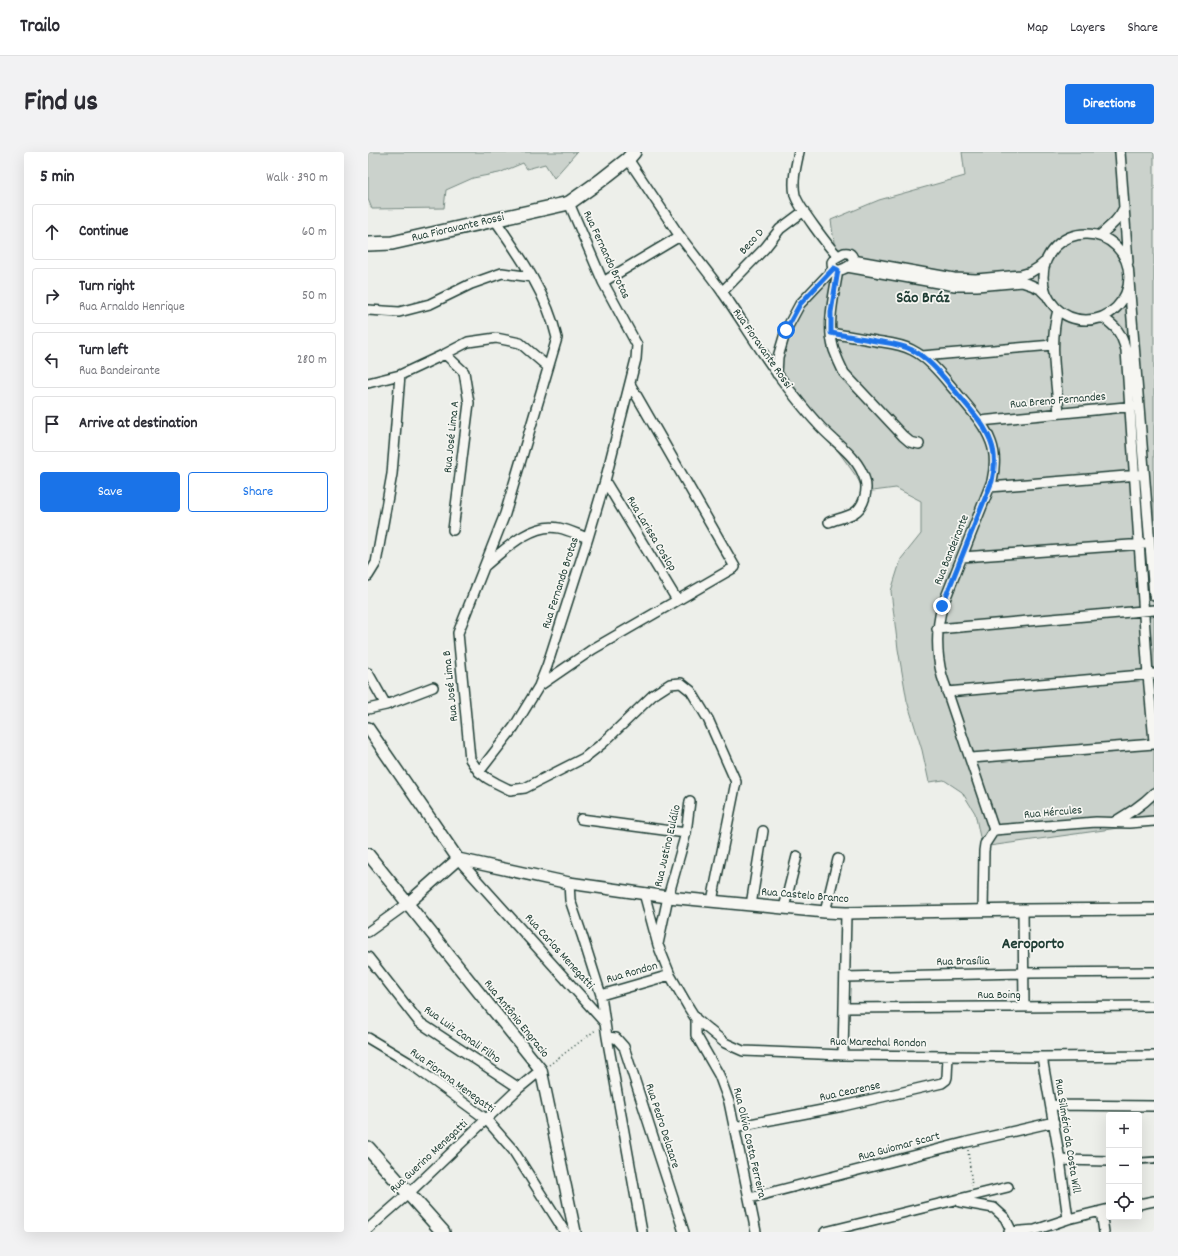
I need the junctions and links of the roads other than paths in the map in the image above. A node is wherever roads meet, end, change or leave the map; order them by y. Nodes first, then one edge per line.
1 (799, 152) edge
2 (1120, 152) edge
3 (631, 156) edge
4 (569, 203) junction
5 (1124, 207) junction
6 (804, 212) junction
7 (495, 220) junction
8 (680, 236) junction
9 (1099, 236) junction
10 (368, 244) edge
11 (838, 256) junction
12 (1046, 261) junction
13 (850, 263) junction
14 (836, 269) junction
15 (1129, 270) junction
16 (532, 277) junction
17 (1129, 281) junction
18 (604, 282) junction
19 (722, 292) junction
20 (1047, 296) junction
21 (368, 310) edge
22 (1058, 310) junction
23 (1102, 317) junction
24 (831, 333) junction
25 (1053, 345) junction
26 (445, 354) junction
27 (922, 356) junction
28 (548, 367) junction
29 (777, 374) junction
30 (400, 375) junction
31 (368, 383) edge
32 (630, 384) junction
33 (1134, 406) junction
34 (1059, 413) junction
35 (980, 421) junction
36 (919, 444) dead end
37 (1135, 475) junction
38 (1144, 475) junction
39 (605, 481) junction
40 (990, 487) junction
41 (829, 522) dead end
42 (453, 530) dead end
43 (588, 538) junction
44 (1150, 543) junction
45 (1140, 544) junction
46 (962, 557) junction
47 (484, 566) junction
48 (368, 576) edge
49 (1154, 595) edge
50 (677, 600) junction
51 (1154, 610) edge
52 (1144, 611) junction
53 (937, 629) junction
54 (368, 673) edge
55 (1151, 675) edge
56 (538, 686) junction
57 (433, 687) dead end
58 (947, 692) junction
59 (386, 705) junction
60 (368, 709) edge
61 (368, 728) edge
62 (1154, 741) edge
63 (1154, 744) edge
64 (971, 758) junction
65 (479, 772) junction
66 (1154, 793) edge
67 (1154, 798) edge
68 (690, 801) dead end
69 (1154, 806) edge
70 (581, 819) dead end
71 (1154, 821) edge
72 (1114, 822) junction
73 (994, 830) junction
74 (764, 831) dead end
75 (686, 833) junction
76 (368, 854) edge
77 (797, 856) dead end
78 (458, 859) junction
79 (838, 859) dead end
80 (569, 884) junction
81 (644, 893) junction
82 (668, 897) junction
83 (712, 902) junction
84 (407, 904) junction
85 (751, 905) junction
86 (784, 908) junction
87 (982, 910) junction
88 (1023, 910) junction
89 (1154, 910) edge
90 (825, 912) junction
91 (846, 914) junction
92 (368, 932) edge
93 (658, 945) junction
94 (368, 957) edge
95 (1154, 972) edge
96 (1024, 973) junction
97 (670, 975) junction
98 (845, 977) junction
99 (601, 995) junction
100 (1154, 1006) edge
101 (1024, 1007) junction
102 (844, 1008) junction
103 (696, 1019) junction
104 (605, 1024) junction
105 (607, 1037) junction
106 (368, 1038) edge
107 (843, 1055) junction
108 (948, 1056) junction
109 (1154, 1056) edge
110 (1042, 1057) junction
111 (541, 1070) junction
112 (519, 1088) junction
113 (1051, 1105) junction
114 (1154, 1106) edge
115 (486, 1119) junction
116 (1054, 1122) junction
117 (734, 1127) junction
118 (368, 1148) edge
119 (1060, 1160) junction
120 (1154, 1160) edge
121 (1106, 1161) edge
122 (1142, 1161) edge
123 (1008, 1187) dead end
124 (408, 1194) junction
125 (750, 1198) junction
126 (955, 1201) junction
127 (1154, 1201) edge
128 (1142, 1203) edge
129 (1105, 1210) edge
130 (1068, 1219) junction
131 (368, 1229) edge
132 (1035, 1231) edge
133 (443, 1232) edge
134 (565, 1232) edge
135 (575, 1232) edge
136 (642, 1232) edge
137 (684, 1232) edge
138 (756, 1232) edge
139 (825, 1232) edge
140 (1011, 1232) edge
141 (1104, 1232) edge

1 - 6 street
2 - 5 street
3 - 4 main road, Rua Fioravante Rossi
3 - 8 street, Rua Fioravante Rossi
4 - 7 main road, Rua Fioravante Rossi
4 - 18 street, Rua Fernando Brotas
5 - 9 street
5 - 15 street
6 - 11 street
6 - 19 street, Beco D
7 - 10 main road, Rua Fioravante Rossi
7 - 16 street, Rua José Lima B
8 - 18 street
8 - 19 street, Rua Fioravante Rossi
9 - 12 street
9 - 15 street
11 - 13 street
11 - 14 street
12 - 13 street
12 - 20 street
13 - 14 street
13 - 20 street
14 - 24 street
14 - 29 street
15 - 17 street
16 - 21 street
16 - 28 street, Rua José Lima B
17 - 23 street
17 - 33 street
18 - 32 street, Rua Fernando Brotas
19 - 29 street, Rua Fioravante Rossi
20 - 22 street
22 - 23 street
22 - 25 street
23 - 33 street
24 - 27 street, Rua Bandeirante
24 - 36 street
25 - 27 street
25 - 34 street
26 - 28 street
26 - 30 street
26 - 42 street, Rua José Lima A
27 - 35 street, Rua Bandeirante
28 - 47 street, Rua José Lima B
29 - 41 street, Rua Fioravante Rossi
30 - 31 street
30 - 48 street
32 - 39 street, Rua Fernando Brotas
32 - 50 street
33 - 34 street, Rua Breno Fernandes
33 - 37 street
33 - 38 street
34 - 35 street, Rua Breno Fernandes
35 - 40 street, Rua Bandeirante
37 - 38 street
37 - 40 street
37 - 45 street
38 - 44 street
39 - 43 street, Rua Fernando Brotas
39 - 50 street, Rua Larissa Coslop
40 - 46 street, Rua Bandeirante
43 - 47 street
43 - 56 street, Rua Fernando Brotas
44 - 45 street
44 - 49 street
45 - 46 street
45 - 52 street
46 - 53 street, Rua Bandeirante
47 - 65 street, Rua José Lima B
50 - 56 street
51 - 52 street
52 - 53 street
52 - 55 street
53 - 58 street, Rua Bandeirante
54 - 59 street
55 - 58 street
55 - 62 street
56 - 65 street, Rua Fernando Brotas
57 - 59 street
58 - 64 street, Rua Bandeirante
59 - 60 street
61 - 78 street, Rua Carlos Menegatti
63 - 64 street
64 - 73 street, Rua Bandeirante
65 - 83 street, Rua José Lima B
66 - 72 street
67 - 69 street
68 - 75 street, Rua Justino Eulálio
70 - 75 street
71 - 72 street, Rua Hércules
72 - 73 street, Rua Hércules
73 - 87 street
74 - 85 street
75 - 82 street, Rua Justino Eulálio
76 - 84 street, Rua Antônio Engracio
77 - 86 street
78 - 80 street, Rua Castelo Branco
78 - 84 street
78 - 104 street, Rua Carlos Menegatti
79 - 90 street
80 - 81 street, Rua Castelo Branco
80 - 99 street
81 - 82 street, Rua Castelo Branco
81 - 93 street, Rua Marechal Rondon
82 - 83 street, Rua Castelo Branco
82 - 93 street
83 - 85 street, Rua Castelo Branco
84 - 92 street
84 - 111 street, Rua Antônio Engracio
85 - 86 street, Rua Castelo Branco
86 - 90 street, Rua Castelo Branco
87 - 88 street, Rua Castelo Branco
87 - 91 street, Rua Castelo Branco
88 - 89 street, Rua Castelo Branco
88 - 96 street
90 - 91 street, Rua Castelo Branco
91 - 98 street
93 - 97 street, Rua Marechal Rondon
94 - 112 street, Rua Luiz Canali Filho
95 - 96 street, Rua Brasília
96 - 98 street, Rua Brasília
96 - 101 street
97 - 99 street, Rua Rondon
97 - 103 street, Rua Marechal Rondon
98 - 102 street
99 - 104 street
100 - 101 street, Rua Boing
101 - 102 street, Rua Boing
102 - 107 street
103 - 107 street, Rua Marechal Rondon
103 - 117 street, Rua Olívio Costa Ferreira
104 - 105 street
105 - 136 street
105 - 137 street, Rua Pedro Delazare
106 - 115 street, Rua Fiorana Menegatti
107 - 108 street, Rua Marechal Rondon
108 - 110 street, Rua Marechal Rondon
108 - 117 street, Rua Cearense
109 - 110 street, Rua Marechal Rondon
110 - 113 street, Rua Silmério da Costa Will
111 - 112 street, Rua Guerino Menegatti
111 - 135 street, Rua Antônio Engracio
112 - 115 street, Rua Guerino Menegatti
113 - 114 street
113 - 116 street, Rua Silmério da Costa Will
115 - 124 street, Rua Guerino Menegatti
115 - 134 street, Rua Fiorana Menegatti
116 - 119 street, Rua Silmério da Costa Will
116 - 125 street, Rua Guiomar Scart
117 - 125 street, Rua Olívio Costa Ferreira
118 - 124 main road
119 - 121 street
119 - 130 street, Rua Silmério da Costa Will
120 - 122 lane
123 - 126 street
124 - 131 street, Rua Guerino Menegatti
124 - 133 main road
125 - 138 street, Rua Olívio Costa Ferreira
126 - 139 street
126 - 140 street
127 - 128 street
129 - 130 street
129 - 141 street
130 - 132 street
132 - 140 street

